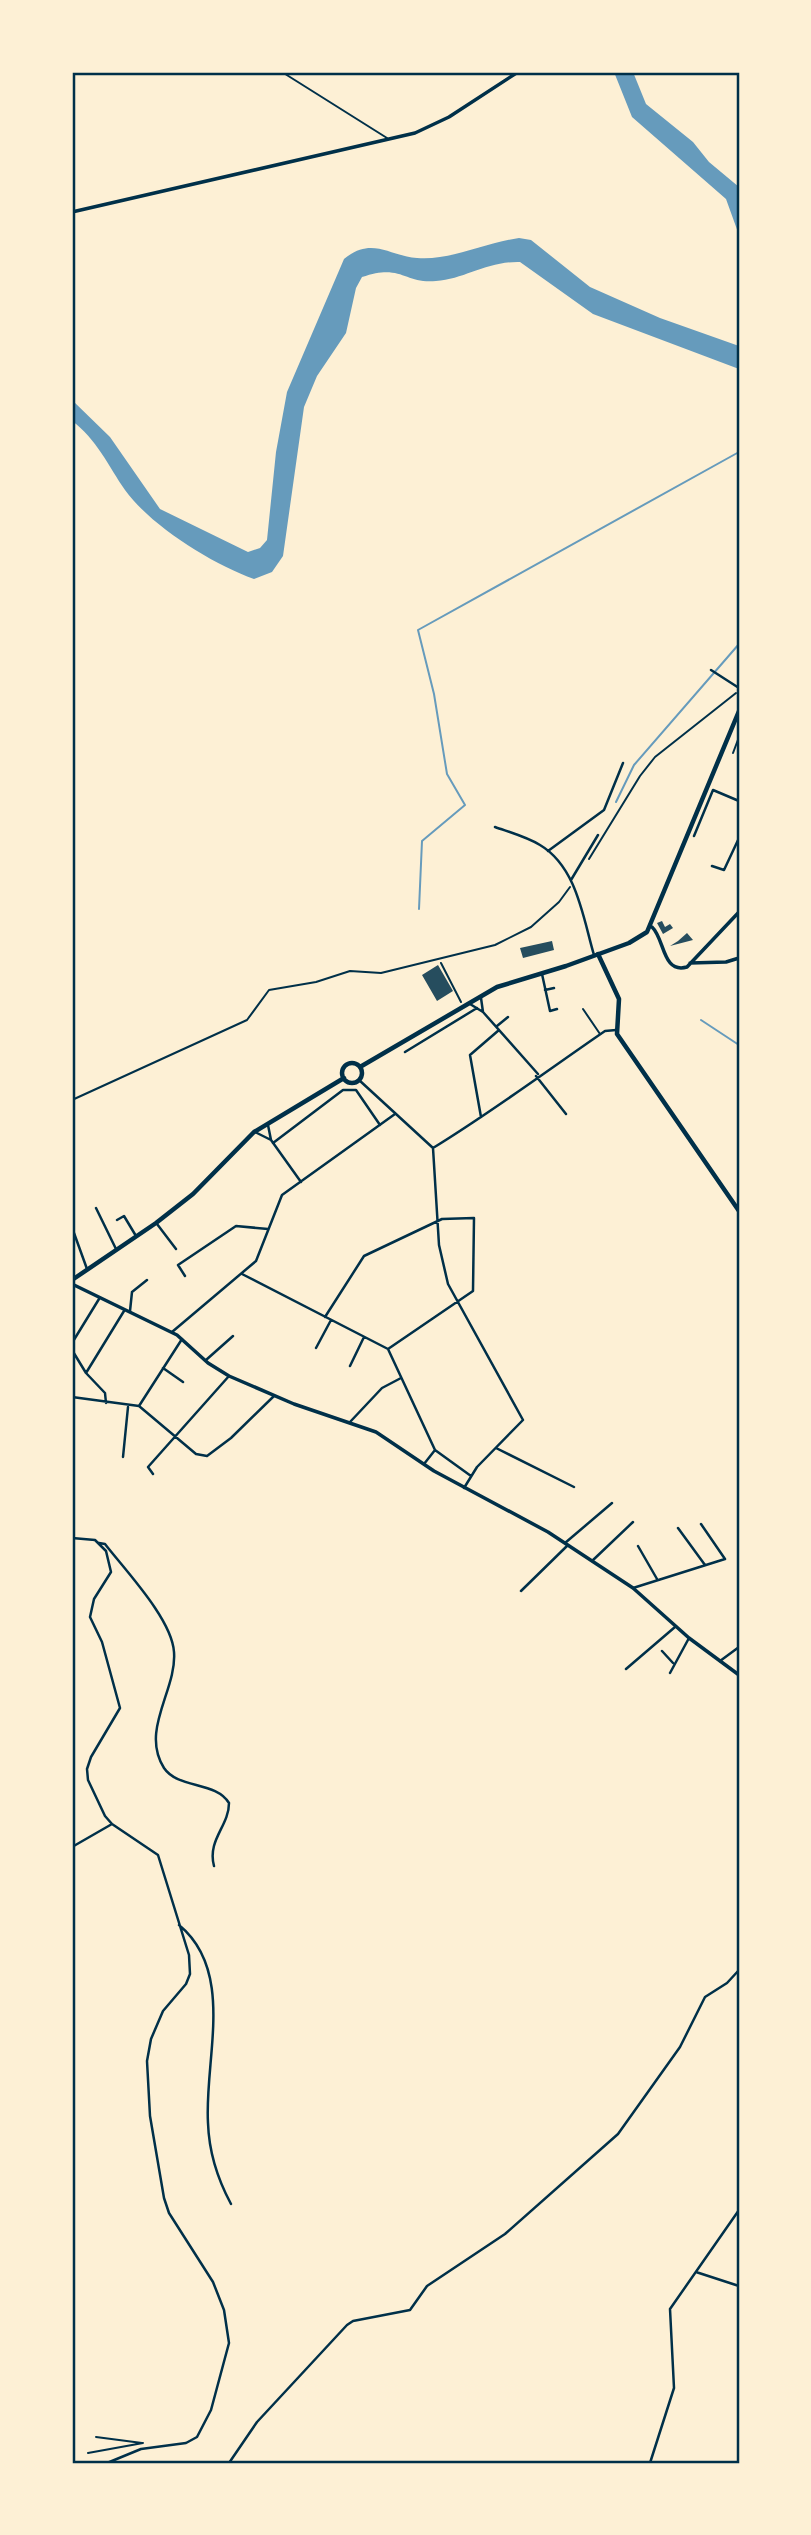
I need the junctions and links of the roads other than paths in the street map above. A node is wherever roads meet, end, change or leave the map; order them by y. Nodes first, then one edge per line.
1 (282, 72) edge
2 (518, 72) edge
3 (388, 139) junction
4 (72, 212) edge
5 (713, 670) dead end
6 (739, 689) edge
7 (739, 711) edge
8 (739, 737) edge
9 (733, 753) dead end
10 (623, 763) dead end
11 (707, 787) junction
12 (713, 790) junction
13 (739, 801) edge
14 (495, 827) dead end
15 (598, 835) dead end
16 (694, 836) dead end
17 (739, 838) edge
18 (548, 851) junction
19 (712, 866) dead end
20 (571, 880) junction
21 (739, 912) edge
22 (652, 926) junction
23 (596, 954) junction
24 (739, 958) edge
25 (441, 963) dead end
26 (691, 963) junction
27 (542, 974) junction
28 (554, 988) dead end
29 (545, 990) junction
30 (482, 994) junction
31 (461, 1002) dead end
32 (467, 1003) junction
33 (477, 1008) junction
34 (557, 1009) dead end
35 (583, 1009) dead end
36 (483, 1012) junction
37 (508, 1017) dead end
38 (498, 1028) junction
39 (616, 1030) junction
40 (600, 1034) junction
41 (405, 1052) dead end
42 (360, 1067) junction
43 (537, 1075) junction
44 (344, 1078) junction
45 (359, 1080) junction
46 (395, 1114) junction
47 (566, 1114) dead end
48 (481, 1117) junction
49 (269, 1121) junction
50 (380, 1125) junction
51 (254, 1132) junction
52 (272, 1141) junction
53 (433, 1148) junction
54 (301, 1182) junction
55 (96, 1208) dead end
56 (739, 1211) edge
57 (117, 1220) dead end
58 (438, 1221) junction
59 (156, 1223) junction
60 (268, 1229) junction
61 (74, 1233) dead end
62 (136, 1237) junction
63 (74, 1239) edge
64 (176, 1249) dead end
65 (117, 1250) junction
66 (88, 1270) junction
67 (242, 1273) junction
68 (185, 1276) dead end
69 (147, 1280) dead end
70 (72, 1282) edge
71 (99, 1299) junction
72 (457, 1302) junction
73 (127, 1312) junction
74 (325, 1317) junction
75 (331, 1321) junction
76 (172, 1332) junction
77 (233, 1336) dead end
78 (364, 1337) junction
79 (183, 1339) junction
80 (72, 1343) edge
81 (316, 1348) dead end
82 (388, 1349) junction
83 (72, 1350) edge
84 (205, 1361) junction
85 (349, 1366) dead end
86 (162, 1367) junction
87 (86, 1373) junction
88 (229, 1376) junction
89 (401, 1378) junction
90 (183, 1382) dead end
91 (274, 1396) junction
92 (72, 1397) edge
93 (106, 1403) junction
94 (139, 1406) junction
95 (128, 1407) junction
96 (349, 1422) junction
97 (175, 1437) junction
98 (496, 1448) junction
99 (435, 1450) junction
100 (123, 1457) dead end
101 (424, 1465) junction
102 (153, 1474) dead end
103 (471, 1476) junction
104 (574, 1487) dead end
105 (464, 1488) junction
106 (612, 1503) dead end
107 (633, 1522) dead end
108 (701, 1524) dead end
109 (678, 1528) dead end
110 (72, 1538) edge
111 (99, 1544) junction
112 (567, 1544) junction
113 (638, 1546) dead end
114 (592, 1561) junction
115 (705, 1565) junction
116 (657, 1579) junction
117 (633, 1588) junction
118 (521, 1591) dead end
119 (675, 1627) junction
120 (689, 1638) junction
121 (739, 1647) edge
122 (662, 1651) dead end
123 (720, 1661) junction
124 (673, 1663) junction
125 (626, 1669) dead end
126 (670, 1673) dead end
127 (739, 1675) edge
128 (111, 1824) junction
129 (72, 1847) edge
130 (214, 1866) dead end
131 (177, 1924) junction
132 (739, 1970) edge
133 (232, 2204) dead end
134 (739, 2210) edge
135 (696, 2272) junction
136 (739, 2286) edge
137 (107, 2463) edge
138 (229, 2463) edge
139 (650, 2463) edge

1 - 3 lane
2 - 3 street
3 - 4 street
5 - 6 street
7 - 11 main road
8 - 9 lane
10 - 18 street
11 - 12 street
11 - 22 main road
12 - 13 street
12 - 16 street
14 - 18 street
15 - 20 street
17 - 19 street
18 - 20 street
20 - 23 street
21 - 26 street
22 - 23 main road
22 - 26 street
23 - 27 main road
23 - 39 main road
24 - 26 street
25 - 31 lane
27 - 29 street
27 - 30 main road
28 - 29 street
29 - 34 street
30 - 32 main road
30 - 36 street
32 - 33 street
32 - 42 main road
33 - 36 street
33 - 41 street
35 - 40 lane
36 - 38 street
37 - 38 street
38 - 43 street
38 - 48 street
39 - 40 street
39 - 56 main road
40 - 43 street
42 - 44 main road
42 - 45 main road
43 - 47 street
43 - 48 street
44 - 45 main road
44 - 49 main road
45 - 46 street
46 - 50 street
46 - 53 street
48 - 53 street
49 - 51 main road
49 - 52 street
50 - 52 street
50 - 54 street
51 - 52 street
51 - 59 main road
52 - 54 street
53 - 58 street
54 - 60 street
55 - 65 street
57 - 62 street
58 - 72 street
58 - 72 street
58 - 74 street
59 - 62 main road
59 - 64 street
60 - 67 street
60 - 68 street
61 - 63 street
62 - 65 main road
63 - 66 street
65 - 66 main road
66 - 70 main road
67 - 74 street
67 - 76 street
69 - 73 street
70 - 71 street
71 - 73 street
71 - 80 street
72 - 82 street
72 - 98 street
73 - 76 street
73 - 87 street
74 - 75 street
75 - 78 street
75 - 81 street
76 - 79 street
77 - 84 street
78 - 82 street
78 - 85 street
79 - 84 street
79 - 86 street
82 - 89 street
83 - 87 street
84 - 88 street
86 - 90 street
86 - 94 street
87 - 93 street
88 - 91 street
88 - 97 street
89 - 96 street
89 - 99 street
91 - 96 street
91 - 97 street
92 - 93 street
93 - 95 street
94 - 95 street
94 - 97 street
95 - 100 street
96 - 101 street
97 - 102 street
98 - 103 street
98 - 104 street
99 - 101 street
99 - 103 street
101 - 105 street
103 - 105 street
105 - 112 street
106 - 112 street
107 - 114 street
108 - 115 street
109 - 115 street
110 - 111 street
111 - 128 street
111 - 130 street
112 - 114 street
112 - 118 street
113 - 116 street
114 - 117 street
115 - 116 street
116 - 117 street
117 - 119 street
119 - 120 street
119 - 125 street
120 - 123 street
120 - 124 street
121 - 123 street
122 - 124 street
123 - 127 street
124 - 126 street
128 - 129 street
128 - 131 street
131 - 133 street
131 - 137 street
132 - 138 street
134 - 135 street
135 - 136 street
135 - 139 street

